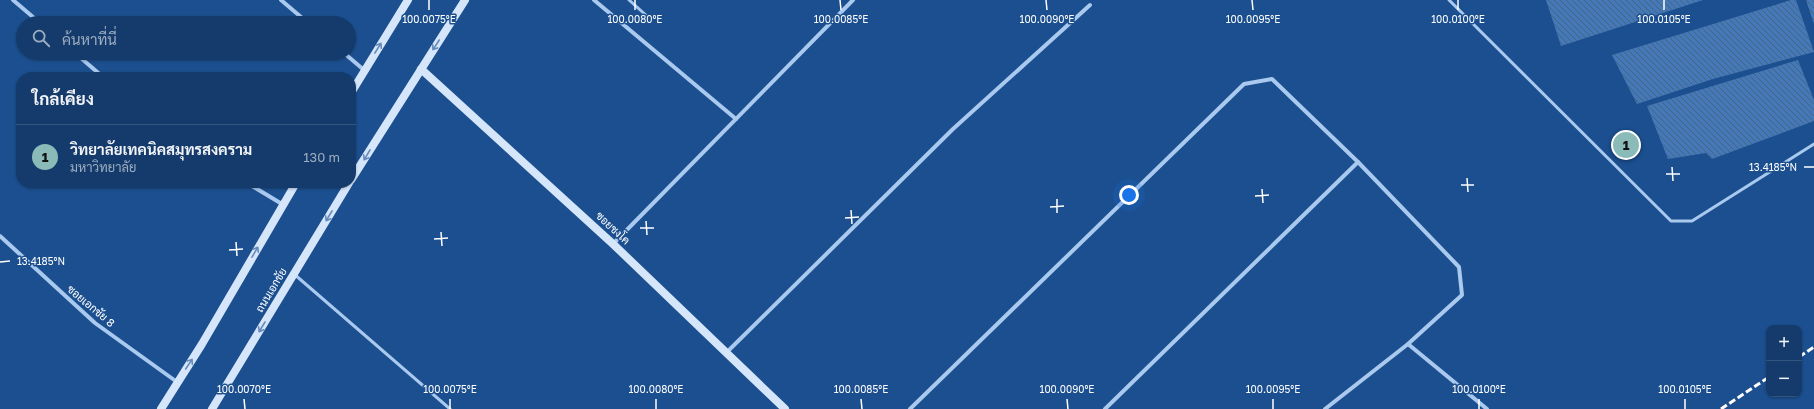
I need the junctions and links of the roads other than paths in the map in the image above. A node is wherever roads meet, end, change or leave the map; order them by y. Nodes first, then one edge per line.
1 (13, 0) edge
2 (281, 0) edge
3 (408, 0) edge
4 (465, 0) edge
5 (594, 0) edge
6 (629, 0) edge
7 (853, 0) edge
8 (1449, 0) edge
9 (1090, 5) dead end
10 (32, 16) edge
11 (300, 16) edge
12 (648, 17) dead end
13 (83, 60) edge
14 (352, 60) edge
15 (421, 69) junction
16 (364, 70) junction
17 (98, 72) edge
18 (356, 84) edge
19 (736, 119) junction
20 (1814, 144) edge
21 (1358, 162) junction
22 (356, 172) edge
23 (255, 188) edge
24 (293, 188) edge
25 (346, 188) edge
26 (282, 204) junction
27 (0, 236) edge
28 (613, 244) junction
29 (294, 274) junction
30 (1408, 344) junction
31 (726, 353) junction
32 (177, 382) junction
33 (216, 407) edge
34 (161, 409) edge
35 (450, 409) edge
36 (785, 409) edge
37 (910, 409) edge
38 (1105, 409) edge
39 (1325, 409) edge
40 (1487, 409) edge

1 - 10 street
2 - 11 street
16 -> 3 main road
4 -> 15 main road
5 - 19 street
6 - 12 lane
7 - 19 street
8 - 20 lane
9 - 31 street
13 - 17 street
14 - 16 street
15 -> 22 main road
15 - 28 main road, ซอยชงโค
16 - 18 main road
19 - 28 street
21 - 30 street
21 - 37 street
21 - 38 street
23 - 26 street
24 - 26 main road
25 -> 29 main road, ถนนเอกชัย
32 -> 26 main road
27 - 32 street, ซอยเอกชัย 8
28 - 31 main road, ซอยชงโค
29 -> 33 main road, ถนนเอกชัย
29 - 35 lane
30 - 39 street
30 - 40 street
31 - 36 main road, ซอยชงโค
32 - 34 main road

